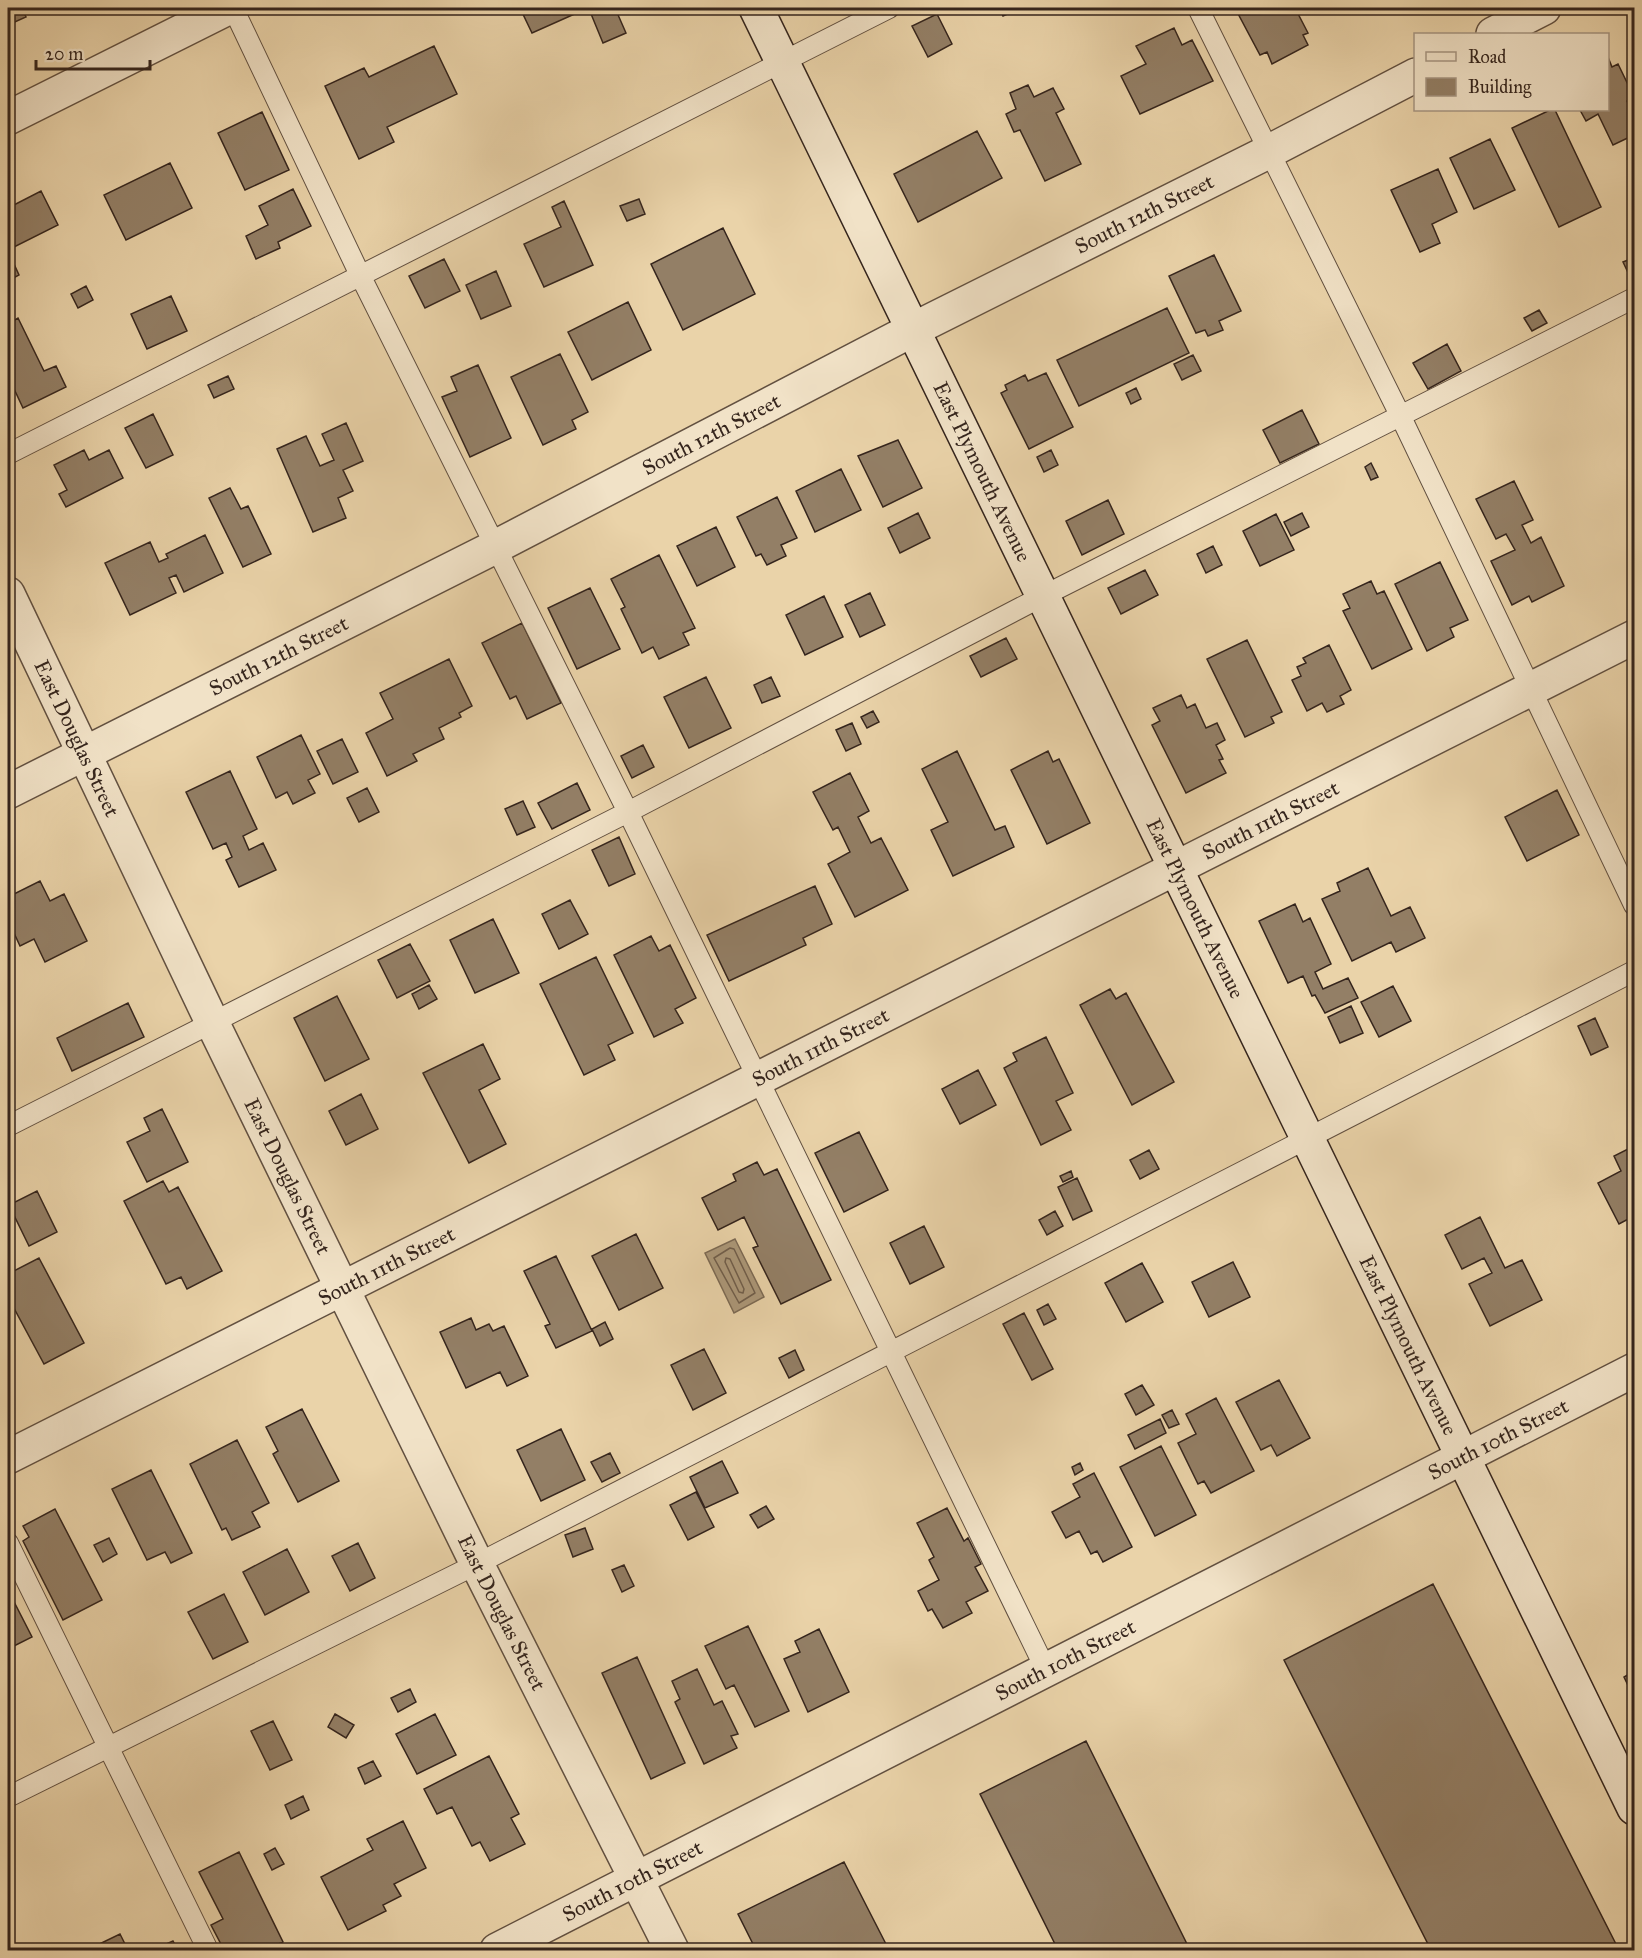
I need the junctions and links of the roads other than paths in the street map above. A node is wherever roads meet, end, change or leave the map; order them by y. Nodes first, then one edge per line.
1 (228, 8) edge
2 (232, 8) edge
3 (756, 8) edge
4 (889, 8) edge
5 (1198, 8) edge
6 (1544, 8) edge
7 (1494, 33) edge
8 (782, 62) junction
9 (1414, 76) edge
10 (8, 118) edge
11 (1268, 152) junction
12 (360, 276) junction
13 (1635, 298) edge
14 (914, 329) junction
15 (1400, 415) junction
16 (8, 454) edge
17 (497, 546) junction
18 (8, 594) edge
19 (1043, 596) junction
20 (1635, 637) edge
21 (1532, 690) junction
22 (83, 754) junction
23 (8, 792) edge
24 (628, 812) junction
25 (1175, 868) junction
26 (1635, 905) edge
27 (1635, 971) edge
28 (212, 1022) junction
29 (758, 1079) junction
30 (8, 1126) edge
31 (1307, 1139) junction
32 (342, 1287) junction
33 (891, 1351) junction
34 (1635, 1370) edge
35 (8, 1457) edge
36 (1462, 1458) junction
37 (8, 1543) edge
38 (477, 1564) junction
39 (1046, 1670) junction
40 (108, 1746) junction
41 (1627, 1772) edge
42 (8, 1797) edge
43 (1635, 1808) edge
44 (637, 1879) junction
45 (208, 1950) edge
46 (496, 1950) edge
47 (672, 1950) edge

1 - 10 street
2 - 12 lane
3 - 8 street, East Plymouth Avenue
4 - 8 lane
5 - 11 lane
6 - 7 street
8 - 12 lane
8 - 14 street, East Plymouth Avenue
9 - 11 street, South 12th Street
11 - 14 street, South 12th Street
11 - 15 lane
12 - 16 lane
12 - 17 lane
13 - 15 lane
14 - 17 street, South 12th Street
14 - 19 street, East Plymouth Avenue
15 - 19 lane
15 - 21 lane
17 - 22 street, South 12th Street
17 - 24 lane
18 - 22 street, East Douglas Street
19 - 24 lane
19 - 25 street, East Plymouth Avenue
20 - 21 street, South 11th Street
21 - 25 street, South 11th Street
21 - 26 lane
22 - 23 street, South 12th Street
22 - 28 street, East Douglas Street
24 - 28 lane
24 - 29 lane
25 - 29 street, South 11th Street
25 - 31 street, East Plymouth Avenue
27 - 31 lane
28 - 30 lane
28 - 32 street, East Douglas Street
29 - 32 street, South 11th Street
29 - 33 lane
31 - 33 lane
31 - 36 street, East Plymouth Avenue
32 - 35 street, South 11th Street
32 - 38 street, East Douglas Street
33 - 38 lane
33 - 39 lane
34 - 36 street, South 10th Street
36 - 39 street, South 10th Street
36 - 41 street, East Plymouth Avenue
37 - 40 lane
38 - 40 lane
38 - 44 street, East Douglas Street
39 - 44 street, South 10th Street
40 - 42 lane
40 - 45 lane
41 - 43 street, East Plymouth Avenue
44 - 46 street, South 10th Street
44 - 47 street, East Douglas Street

